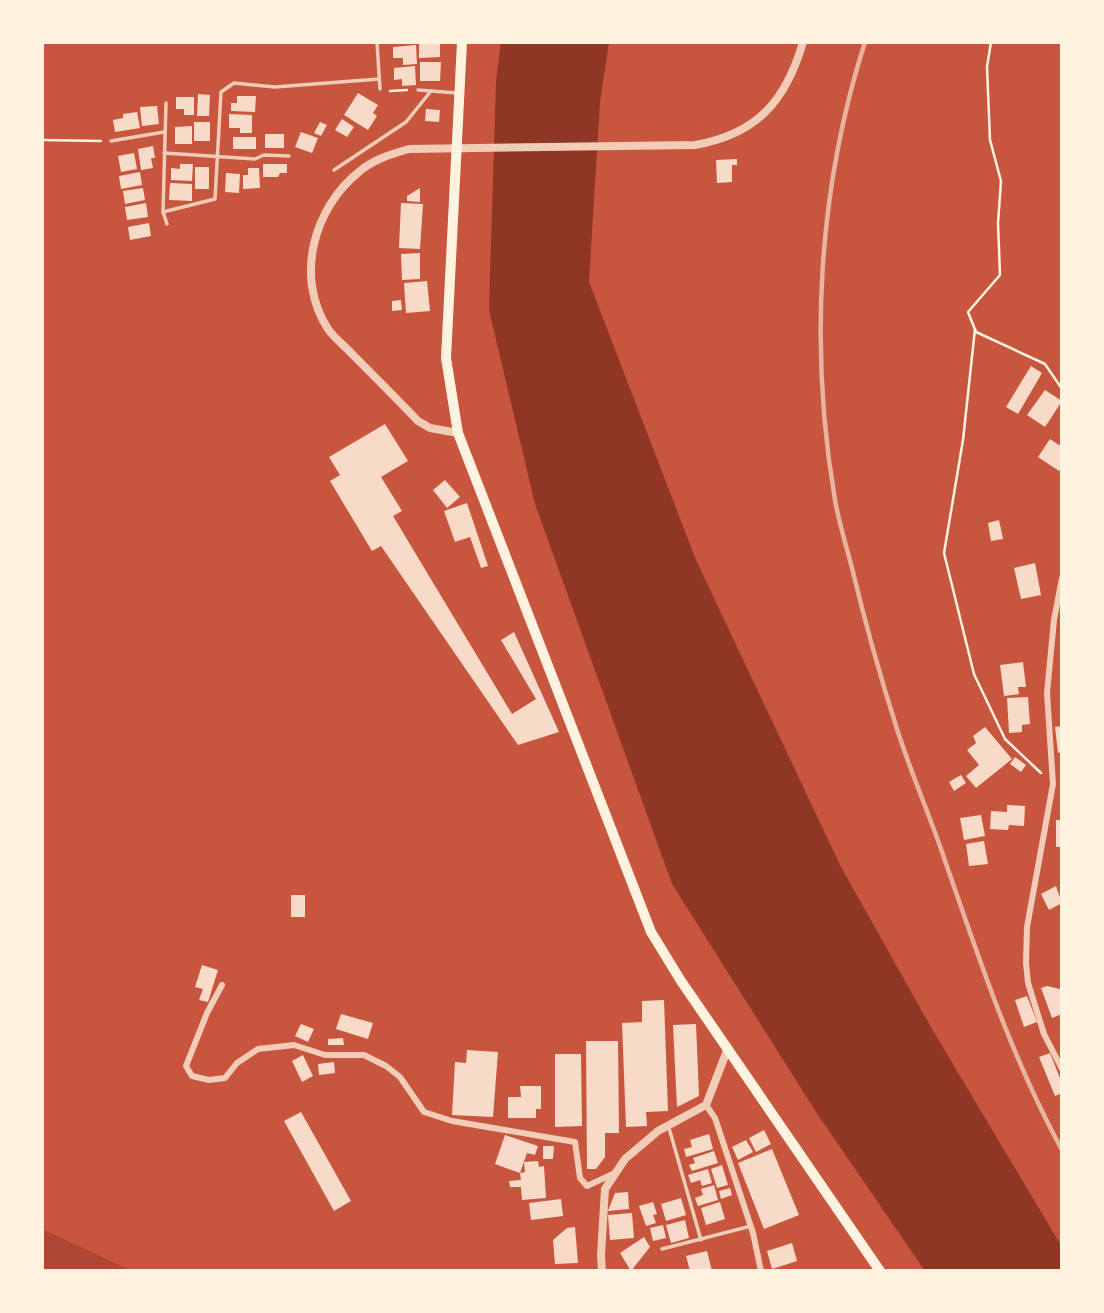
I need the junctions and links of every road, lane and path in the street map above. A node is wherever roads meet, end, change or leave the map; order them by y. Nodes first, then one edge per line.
1 (377, 42) edge
2 (462, 42) edge
3 (803, 42) edge
4 (990, 42) edge
5 (379, 79) junction
6 (380, 89) joint
7 (418, 90) joint
8 (431, 91) junction
9 (460, 93) junction
10 (166, 103) dead end
11 (165, 132) junction
12 (42, 140) edge
13 (111, 141) joint
14 (164, 153) junction
15 (218, 156) junction
16 (289, 156) dead end
17 (334, 170) dead end
18 (163, 212) junction
19 (167, 224) dead end
20 (975, 329) junction
21 (1062, 389) edge
22 (458, 433) junction
23 (1062, 578) edge
24 (1053, 784) junction
25 (222, 985) dead end
26 (728, 1048) junction
27 (1062, 1069) edge
28 (706, 1105) junction
29 (669, 1126) junction
30 (615, 1173) junction
31 (751, 1226) junction
32 (701, 1240) junction
33 (662, 1249) dead end
34 (602, 1271) edge
35 (761, 1271) edge
36 (880, 1271) edge

1 - 5 lane
2 - 9 highway
3 - 22 street
4 - 20 path
5 - 6 lane
5 - 15 lane
6 - 7 path
7 - 8 lane
8 - 9 lane
8 - 17 lane
9 - 22 highway
10 - 11 lane
11 - 13 lane
11 - 14 lane
12 - 13 path
14 - 15 lane
14 - 18 lane
15 - 16 lane
15 - 18 lane
18 - 19 lane
20 - 21 path
20 - 24 path
22 - 26 highway
23 - 24 street
24 - 27 street
25 - 30 street
26 - 28 street
26 - 36 highway
28 - 29 street
28 - 31 street
29 - 30 street
29 - 32 lane
30 - 34 street
31 - 32 lane
31 - 35 street
32 - 33 lane

